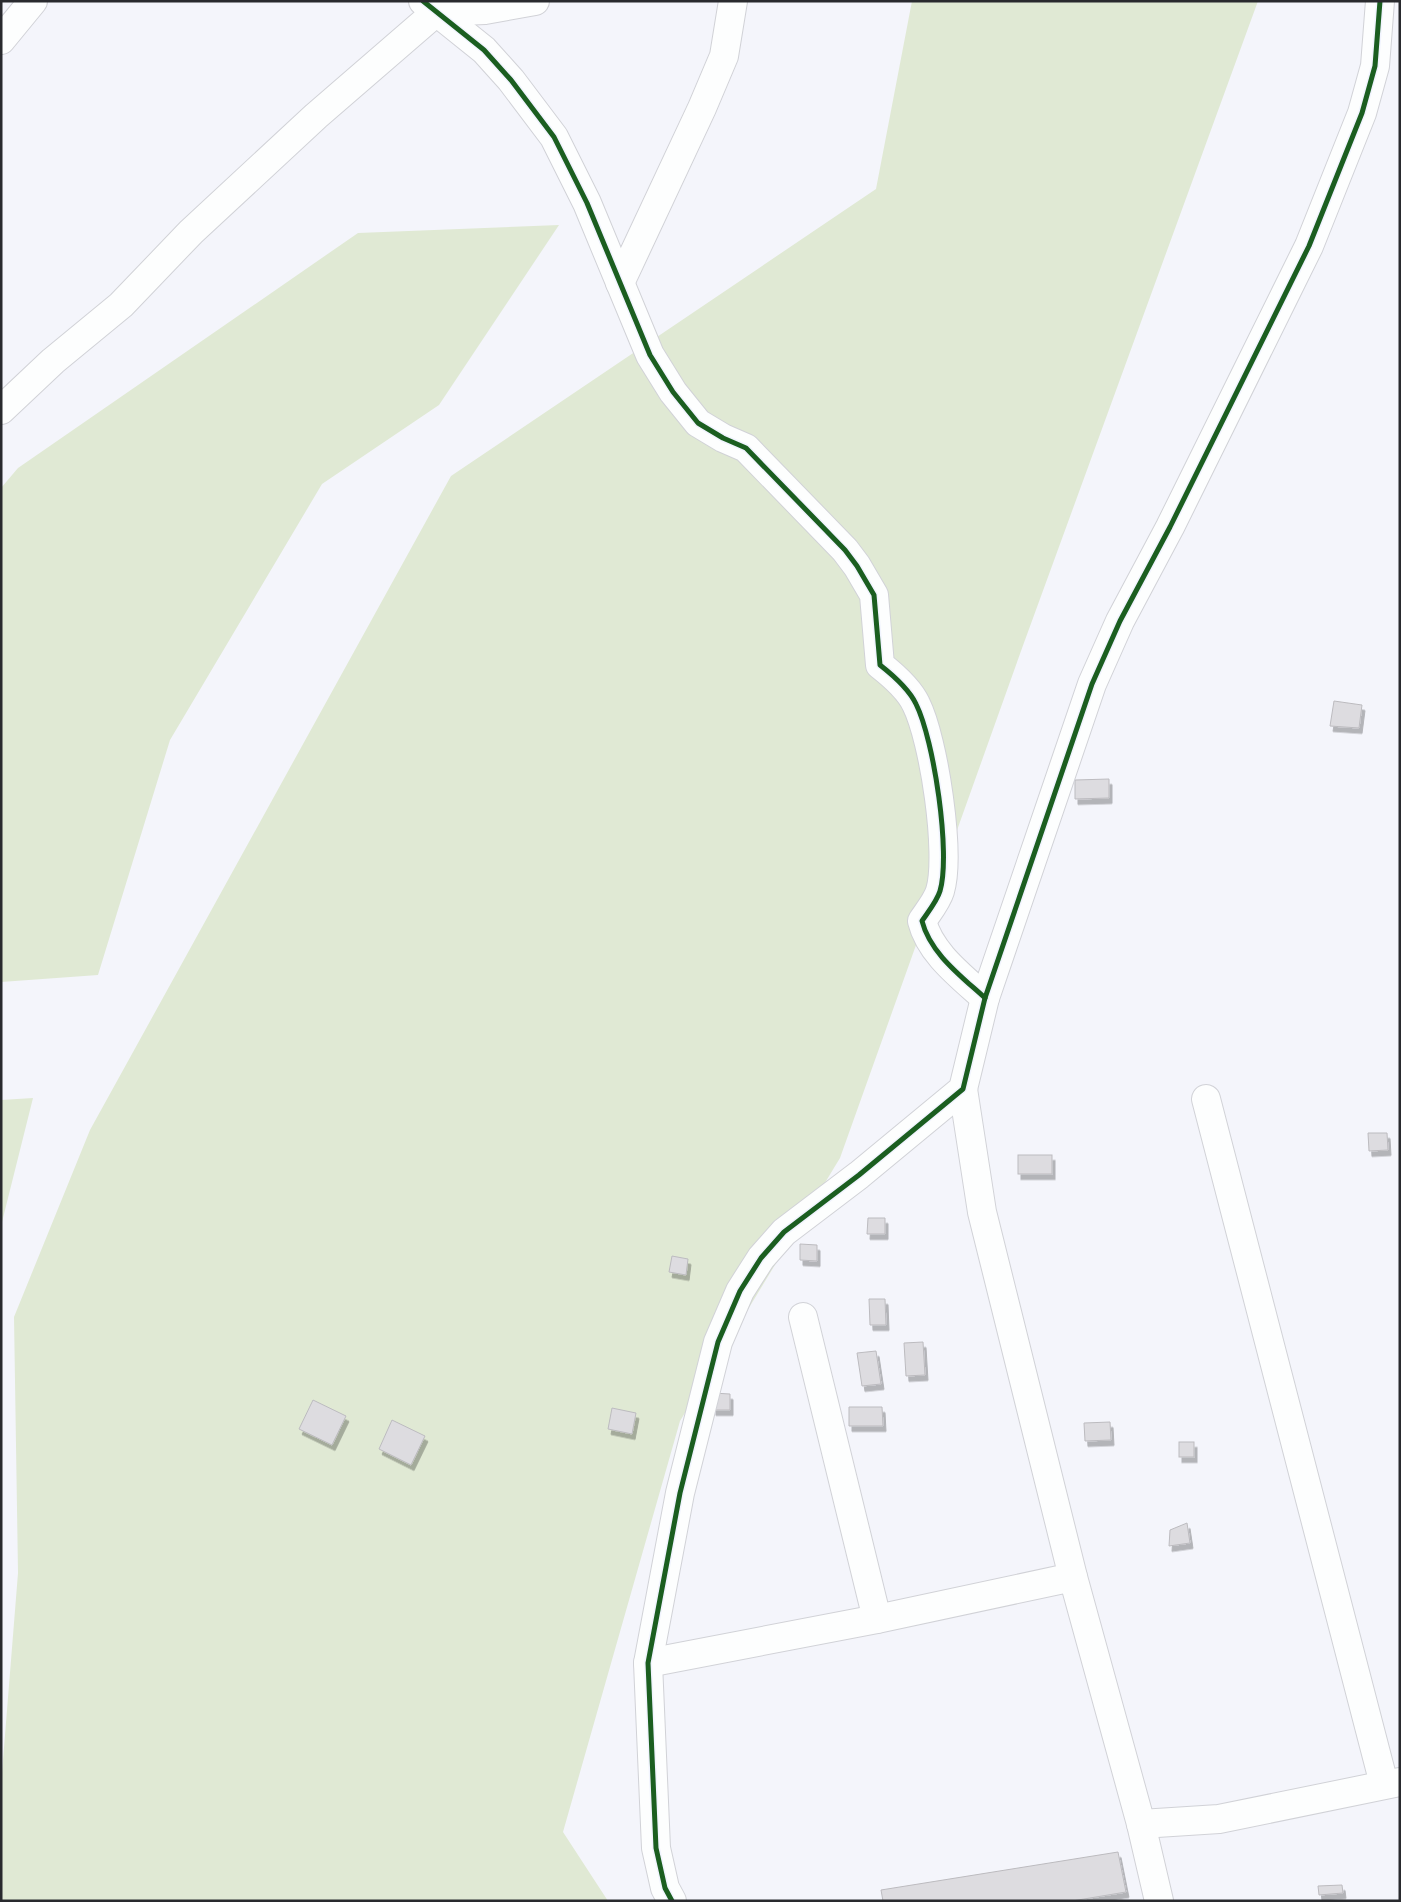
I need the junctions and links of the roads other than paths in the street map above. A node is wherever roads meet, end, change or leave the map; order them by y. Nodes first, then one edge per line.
1 (32, 1) edge
2 (535, 1) edge
3 (733, 1) edge
4 (1380, 1) edge
5 (437, 5) edge
6 (1, 40) edge
7 (620, 283) junction
8 (1, 410) edge
9 (985, 998) junction
10 (963, 1088) junction
11 (1206, 1099) dead end
12 (803, 1318) dead end
13 (1073, 1577) junction
14 (877, 1619) junction
15 (648, 1663) junction
16 (1392, 1783) edge
17 (1141, 1824) junction
18 (672, 1901) edge
19 (1159, 1901) edge

1 - 6 street
2 - 5 street
3 - 7 street
4 - 9 street
5 - 7 street
5 - 8 street
7 - 9 street
9 - 10 street
10 - 13 street
10 - 15 street
11 - 16 street
12 - 14 street
13 - 14 street
13 - 17 street
14 - 15 street
15 - 18 street
16 - 17 street
17 - 19 street

